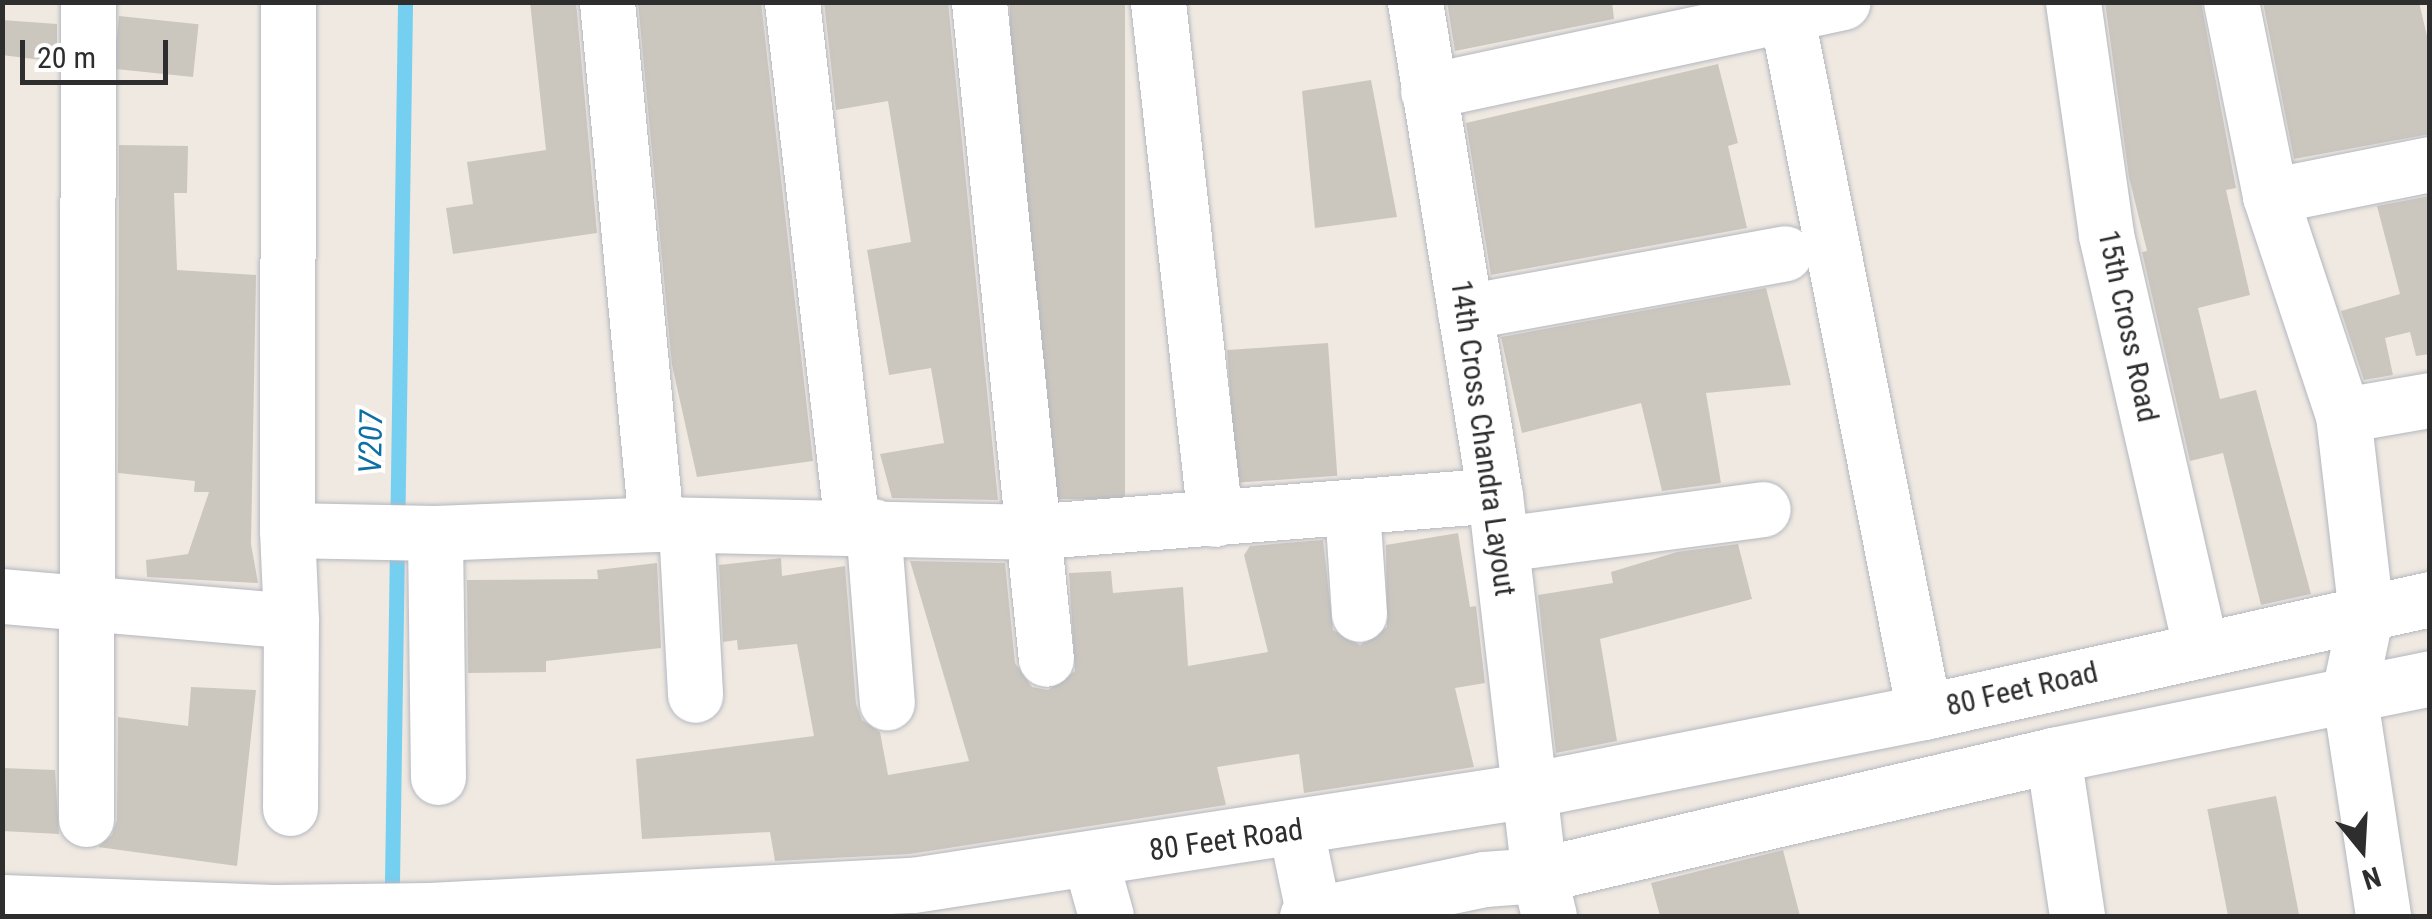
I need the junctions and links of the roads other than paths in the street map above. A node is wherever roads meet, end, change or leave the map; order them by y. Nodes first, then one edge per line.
1 (88, 2) edge
2 (288, 2) edge
3 (608, 2) edge
4 (792, 2) edge
5 (979, 2) edge
6 (1158, 2) edge
7 (1415, 2) edge
8 (1843, 2) edge
9 (2073, 2) edge
10 (2232, 2) edge
11 (1786, 13) junction
12 (1428, 91) junction
13 (2430, 164) edge
14 (2270, 196) junction
15 (1785, 254) dead end
16 (1465, 312) junction
17 (2430, 400) edge
18 (2343, 415) junction
19 (1352, 508) junction
20 (1763, 509) dead end
21 (1215, 519) junction
22 (1498, 520) junction
23 (671, 525) junction
24 (863, 526) junction
25 (287, 530) junction
26 (1028, 532) junction
27 (390, 533) junction
28 (2, 596) edge
29 (2430, 599) edge
30 (87, 604) junction
31 (2366, 613) junction
32 (1359, 614) dead end
33 (291, 621) junction
34 (2200, 646) junction
35 (1046, 659) dead end
36 (2430, 678) edge
37 (2348, 693) junction
38 (695, 696) dead end
39 (887, 702) dead end
40 (1924, 712) junction
41 (2053, 755) junction
42 (438, 777) dead end
43 (1530, 790) junction
44 (290, 808) dead end
45 (86, 819) dead end
46 (1296, 830) junction
47 (1090, 859) junction
48 (1544, 896) edge
49 (2, 902) edge
50 (1106, 916) edge
51 (1312, 916) edge
52 (2077, 916) edge
53 (2383, 916) edge

1 - 30 street
2 - 25 street
3 - 23 street
4 - 24 street
5 - 26 street
6 - 21 street
7 - 12 street, 14th Cross Chandra Layout
8 - 11 street
9 - 34 street, 15th Cross Road
10 - 14 street
11 - 12 street
11 - 40 street
12 - 16 street, 14th Cross Chandra Layout
13 - 14 street
14 - 18 street
15 - 16 street
16 - 22 street, 14th Cross Chandra Layout
17 - 18 street
18 - 31 street
19 - 21 street
19 - 22 street
19 - 32 street
20 - 22 street
21 - 26 street
22 - 43 street, 14th Cross Chandra Layout
23 - 24 street
23 - 27 street
23 - 38 street
24 - 26 street
24 - 39 street
25 - 27 street
25 - 33 street
26 - 35 street
27 - 42 street
28 - 30 street
29 - 31 street, 80 Feet Road
30 - 33 street
30 - 45 street
31 - 34 street, 80 Feet Road
31 - 37 street
33 - 44 street
34 - 40 street, 80 Feet Road
36 - 37 street
37 - 41 street
37 - 53 street
40 - 43 street, 80 Feet Road
41 - 48 street
41 - 52 street
43 - 46 street, 80 Feet Road
43 - 48 street, 14th Cross Chandra Layout
46 - 47 street, 80 Feet Road
46 - 51 street
47 - 49 street, 80 Feet Road
47 - 50 street
48 - 51 street

